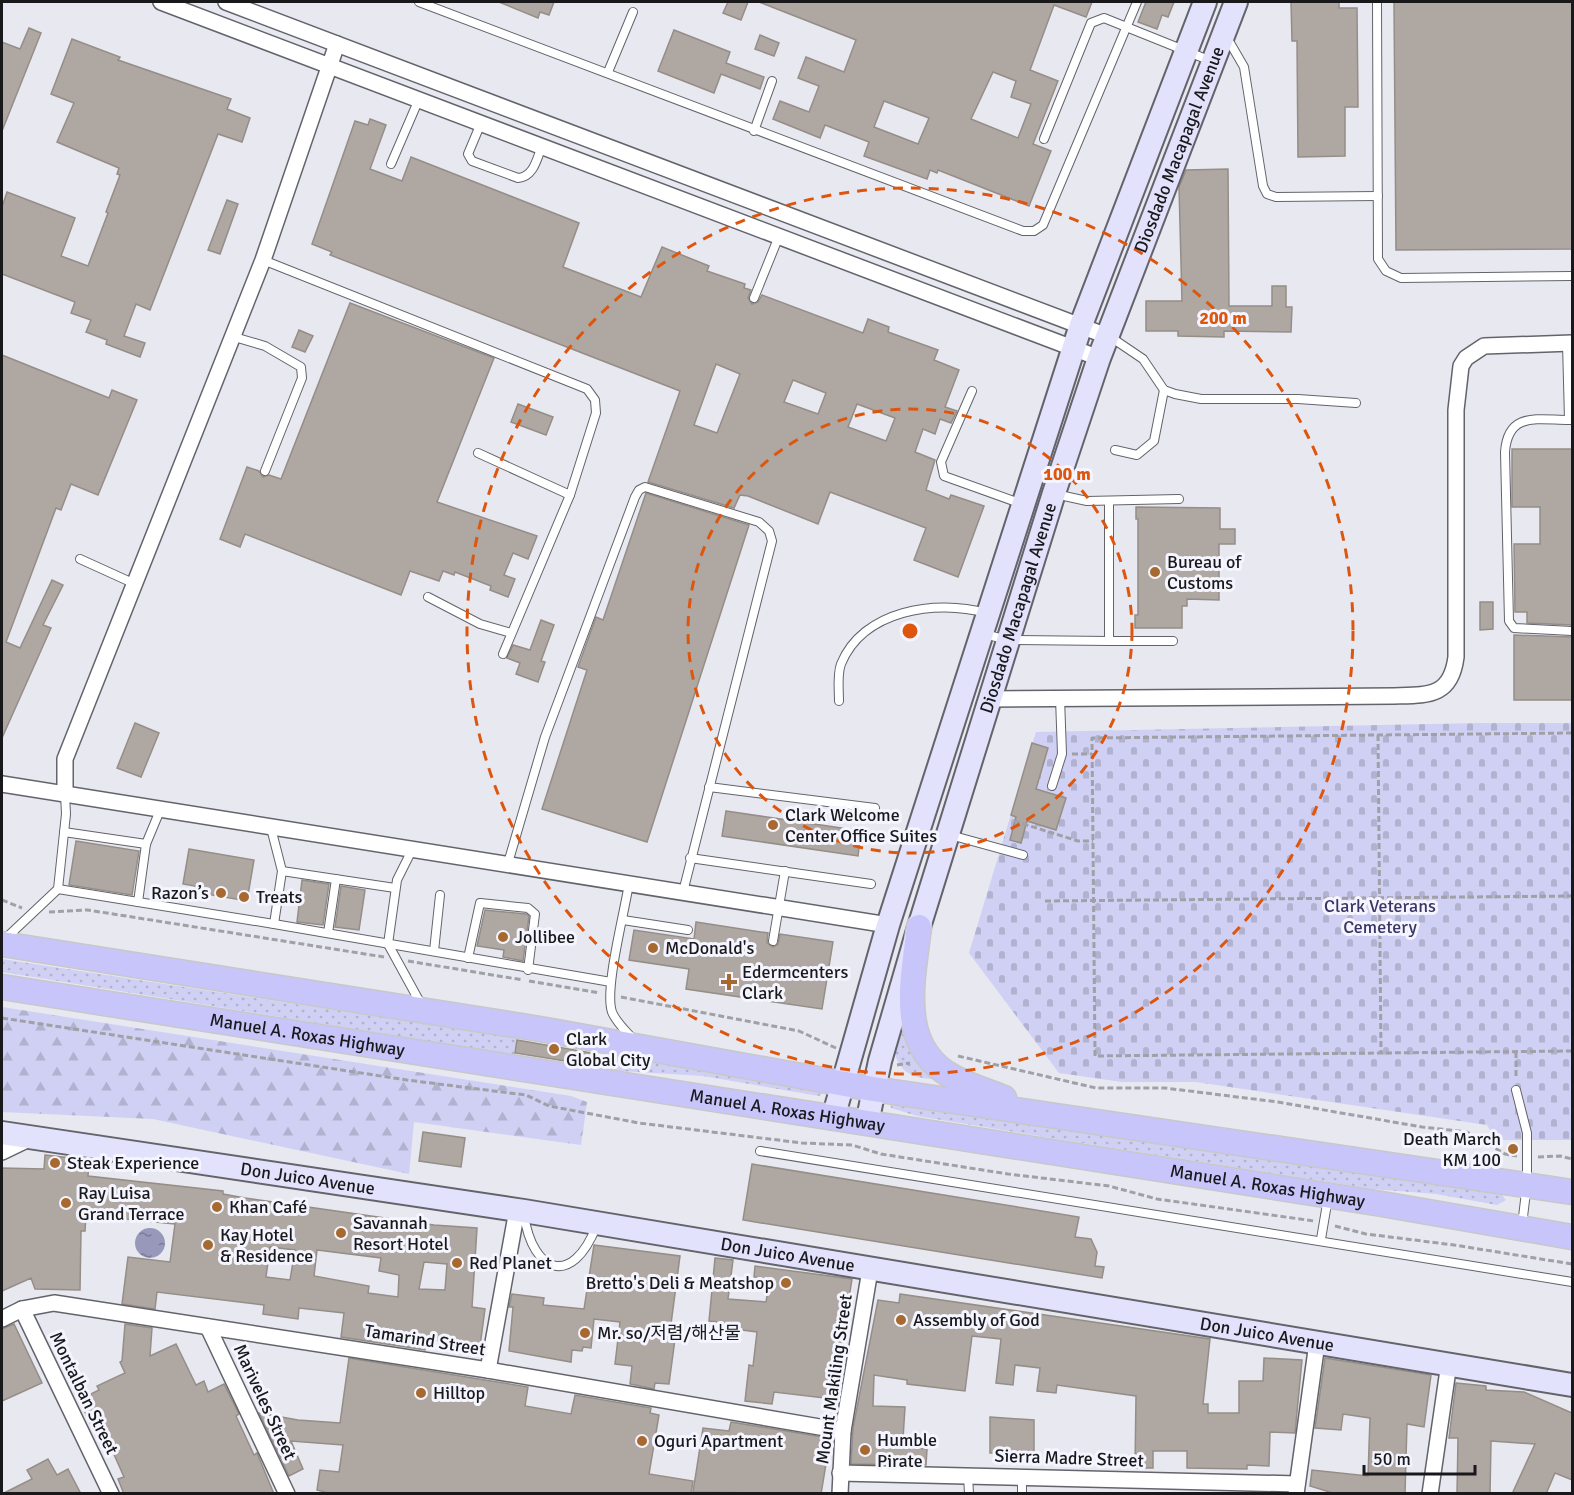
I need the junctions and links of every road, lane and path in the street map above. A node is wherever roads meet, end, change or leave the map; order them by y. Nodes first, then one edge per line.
1 (161, 2) edge
2 (226, 2) edge
3 (419, 2) edge
4 (1137, 2) edge
5 (1205, 2) edge
6 (1233, 2) edge
7 (1377, 2) edge
8 (431, 4) edge
9 (633, 12) dead end
10 (1126, 27) junction
11 (1224, 32) junction
12 (337, 44) junction
13 (1185, 50) junction
14 (1212, 61) junction
15 (329, 65) junction
16 (608, 72) junction
17 (772, 81) dead end
18 (419, 99) junction
19 (481, 123) junction
20 (754, 131) junction
21 (1044, 139) dead end
22 (542, 146) junction
23 (391, 164) dead end
24 (1378, 196) junction
25 (779, 236) junction
26 (263, 260) junction
27 (1572, 276) edge
28 (753, 298) dead end
29 (1081, 326) junction
30 (231, 336) junction
31 (1107, 336) junction
32 (1570, 343) edge
33 (1074, 348) junction
34 (1099, 358) junction
35 (1164, 390) junction
36 (972, 391) dead end
37 (1356, 403) dead end
38 (1571, 420) edge
39 (1115, 450) dead end
40 (478, 453) dead end
41 (265, 471) dead end
42 (1054, 493) junction
43 (570, 495) junction
44 (1179, 498) dead end
45 (1109, 501) junction
46 (1024, 505) junction
47 (80, 559) dead end
48 (135, 584) junction
49 (428, 597) dead end
50 (986, 623) junction
51 (1572, 631) edge
52 (511, 633) junction
53 (1008, 640) junction
54 (1109, 641) junction
55 (1173, 641) dead end
56 (503, 654) dead end
57 (1060, 698) junction
58 (990, 699) junction
59 (839, 701) dead end
60 (1572, 733) edge
61 (1378, 735) junction
62 (1062, 754) junction
63 (1092, 754) junction
64 (2, 784) edge
65 (1052, 786) dead end
66 (708, 787) junction
67 (65, 794) junction
68 (161, 807) junction
69 (875, 808) dead end
70 (1014, 821) dead end
71 (271, 828) junction
72 (64, 832) junction
73 (949, 834) junction
74 (1093, 841) junction
75 (146, 844) junction
76 (412, 849) junction
77 (1023, 855) dead end
78 (690, 858) junction
79 (508, 863) junction
80 (282, 871) junction
81 (785, 871) junction
82 (336, 879) junction
83 (629, 883) junction
84 (871, 884) dead end
85 (395, 888) junction
86 (58, 890) junction
87 (683, 892) junction
88 (440, 895) dead end
89 (1572, 896) edge
90 (1380, 898) junction
91 (2, 900) edge
92 (1045, 901) dead end
93 (1094, 901) junction
94 (138, 902) junction
95 (779, 907) junction
96 (35, 911) junction
97 (623, 920) junction
98 (274, 924) junction
99 (888, 925) junction
100 (919, 927) junction
101 (688, 930) dead end
102 (328, 933) junction
103 (774, 941) dead end
104 (2, 943) edge
105 (388, 944) junction
106 (434, 951) junction
107 (468, 958) junction
108 (396, 959) junction
109 (528, 970) junction
110 (611, 982) junction
111 (2, 987) edge
112 (611, 995) junction
113 (426, 1013) junction
114 (2, 1018) edge
115 (639, 1046) junction
116 (839, 1050) dead end
117 (1572, 1051) edge
118 (1516, 1052) junction
119 (1381, 1053) junction
120 (929, 1057) junction
121 (899, 1066) dead end
122 (841, 1083) junction
123 (873, 1089) junction
124 (1516, 1090) joint
125 (1034, 1111) junction
126 (832, 1118) junction
127 (867, 1123) junction
128 (2, 1133) edge
129 (31, 1138) junction
130 (760, 1151) dead end
131 (2, 1152) edge
132 (1527, 1157) junction
133 (1572, 1159) edge
134 (1081, 1181) dead end
135 (1527, 1184) junction
136 (1572, 1191) edge
137 (1328, 1196) junction
138 (520, 1210) junction
139 (598, 1223) junction
140 (1522, 1229) junction
141 (1572, 1237) edge
142 (1322, 1239) junction
143 (870, 1270) junction
144 (1572, 1282) edge
145 (22, 1309) junction
146 (2, 1319) edge
147 (208, 1327) junction
148 (1317, 1343) junction
149 (1449, 1364) junction
150 (488, 1370) junction
151 (1570, 1387) edge
152 (843, 1431) junction
153 (840, 1473) junction
154 (968, 1475) junction
155 (1022, 1477) junction
156 (1297, 1489) edge
157 (111, 1494) edge
158 (287, 1494) edge
159 (840, 1494) edge
160 (969, 1494) edge
161 (1022, 1494) edge
162 (1430, 1494) edge

1 - 15 street
2 - 12 street
3 - 8 lane
4 - 10 lane
5 - 13 main road, Diosdado Macapagal Avenue
6 - 11 main road, Diosdado Macapagal Avenue
7 - 24 lane
8 - 16 lane
9 - 16 lane
10 - 13 lane
10 - 20 lane
10 - 21 lane
11 - 14 main road, Diosdado Macapagal Avenue
11 - 24 lane
12 - 15 street
12 - 29 street
13 - 14 lane
13 - 29 main road, Diosdado Macapagal Avenue
14 - 31 main road, Diosdado Macapagal Avenue
15 - 18 street
15 - 26 street
16 - 20 lane
17 - 20 lane
18 - 19 street
18 - 23 lane
19 - 22 street
19 - 22 lane
22 - 25 street
24 - 27 lane
25 - 28 lane
25 - 33 street
26 - 30 street
26 - 43 lane
29 - 31 street
29 - 33 main road, Diosdado Macapagal Avenue
30 - 41 lane
30 - 48 street
31 - 34 main road, Diosdado Macapagal Avenue
31 - 35 lane
32 - 38 lane
32 - 57 street
33 - 34 street
33 - 46 main road, Diosdado Macapagal Avenue
34 - 42 main road, Diosdado Macapagal Avenue
35 - 37 lane
35 - 39 lane
36 - 46 lane
38 - 51 lane
40 - 43 lane
42 - 45 lane
42 - 53 main road, Diosdado Macapagal Avenue
43 - 52 lane
44 - 45 lane
45 - 54 lane
46 - 50 main road, Diosdado Macapagal Avenue
47 - 48 lane
48 - 67 street
49 - 52 lane
50 - 53 lane
50 - 59 lane
50 - 99 main road, Diosdado Macapagal Avenue
52 - 56 lane
53 - 54 lane
53 - 58 main road, Diosdado Macapagal Avenue
54 - 55 lane
57 - 58 street
57 - 62 lane
58 - 73 main road, Diosdado Macapagal Avenue
60 - 61 path
61 - 63 path
61 - 90 path
62 - 63 path
62 - 65 lane
63 - 74 path
64 - 67 street
66 - 69 lane
66 - 78 lane
66 - 79 lane
67 - 68 street
67 - 72 lane
68 - 71 street
68 - 75 lane
70 - 74 path
71 - 76 street
71 - 80 lane
72 - 75 lane
72 - 86 lane
73 - 77 lane
73 - 100 main road, Diosdado Macapagal Avenue
74 - 93 path
75 - 94 lane
76 - 79 street
76 - 85 lane
78 - 81 lane
78 - 87 lane
79 - 83 street
80 - 82 lane
80 - 98 lane
81 - 84 lane
81 - 95 lane
82 - 85 lane
82 - 102 lane
83 - 87 street
83 - 97 lane
85 - 105 lane
86 - 94 lane
86 - 96 lane
87 - 95 street
88 - 106 lane
89 - 90 path
90 - 93 path
90 - 119 path
91 - 96 path
92 - 93 path
93 - 119 path
94 - 98 lane
95 - 99 street
95 - 103 lane
96 - 104 lane
96 - 108 path
97 - 101 lane
97 - 110 lane
98 - 102 lane
99 - 122 main road, Diosdado Macapagal Avenue
100 - 120 main road
100 - 123 main road, Diosdado Macapagal Avenue
102 - 105 lane
104 - 113 main road, Manuel A. Roxas Highway
105 - 106 lane
105 - 108 lane
106 - 107 lane
107 - 109 lane
107 - 109 lane
108 - 112 path
108 - 113 lane
109 - 110 lane
110 - 112 lane
111 - 126 main road, Manuel A. Roxas Highway
112 - 115 lane
112 - 116 path
113 - 115 main road, Manuel A. Roxas Highway
114 - 134 path
115 - 122 main road, Manuel A. Roxas Highway
117 - 118 path
118 - 119 path
118 - 124 path
120 - 121 path
120 - 125 main road
120 - 132 path
122 - 123 main road, Manuel A. Roxas Highway
122 - 126 main road, Diosdado Macapagal Avenue
123 - 125 main road, Manuel A. Roxas Highway
123 - 127 main road, Diosdado Macapagal Avenue
124 - 132 lane
125 - 135 main road, Manuel A. Roxas Highway
126 - 127 main road, Manuel A. Roxas Highway
127 - 137 main road, Manuel A. Roxas Highway
128 - 129 main road, Don Juico Avenue
129 - 131 street
129 - 138 main road, Don Juico Avenue
130 - 142 lane
132 - 133 path
132 - 135 lane
135 - 136 main road, Manuel A. Roxas Highway
135 - 140 lane
137 - 140 main road, Manuel A. Roxas Highway
137 - 142 lane
138 - 139 main road, Don Juico Avenue
138 - 139 lane
138 - 150 street
139 - 143 main road, Don Juico Avenue
140 - 141 main road, Manuel A. Roxas Highway
142 - 144 lane
143 - 148 main road, Don Juico Avenue
143 - 152 street, Mount Makiling Street
145 - 146 street, Tamarind Street
145 - 147 street, Tamarind Street
145 - 157 street, Montalban Street
147 - 150 street, Tamarind Street
147 - 158 street, Mariveles Street
148 - 149 main road, Don Juico Avenue
148 - 156 street
149 - 151 main road, Don Juico Avenue
149 - 162 street
150 - 152 street, Tamarind Street
152 - 153 street, Mount Makiling Street
153 - 154 street, Sierra Madre Street
153 - 159 street, Mount Makiling Street
154 - 155 street, Sierra Madre Street
154 - 160 lane
155 - 156 street, Sierra Madre Street
155 - 161 lane

